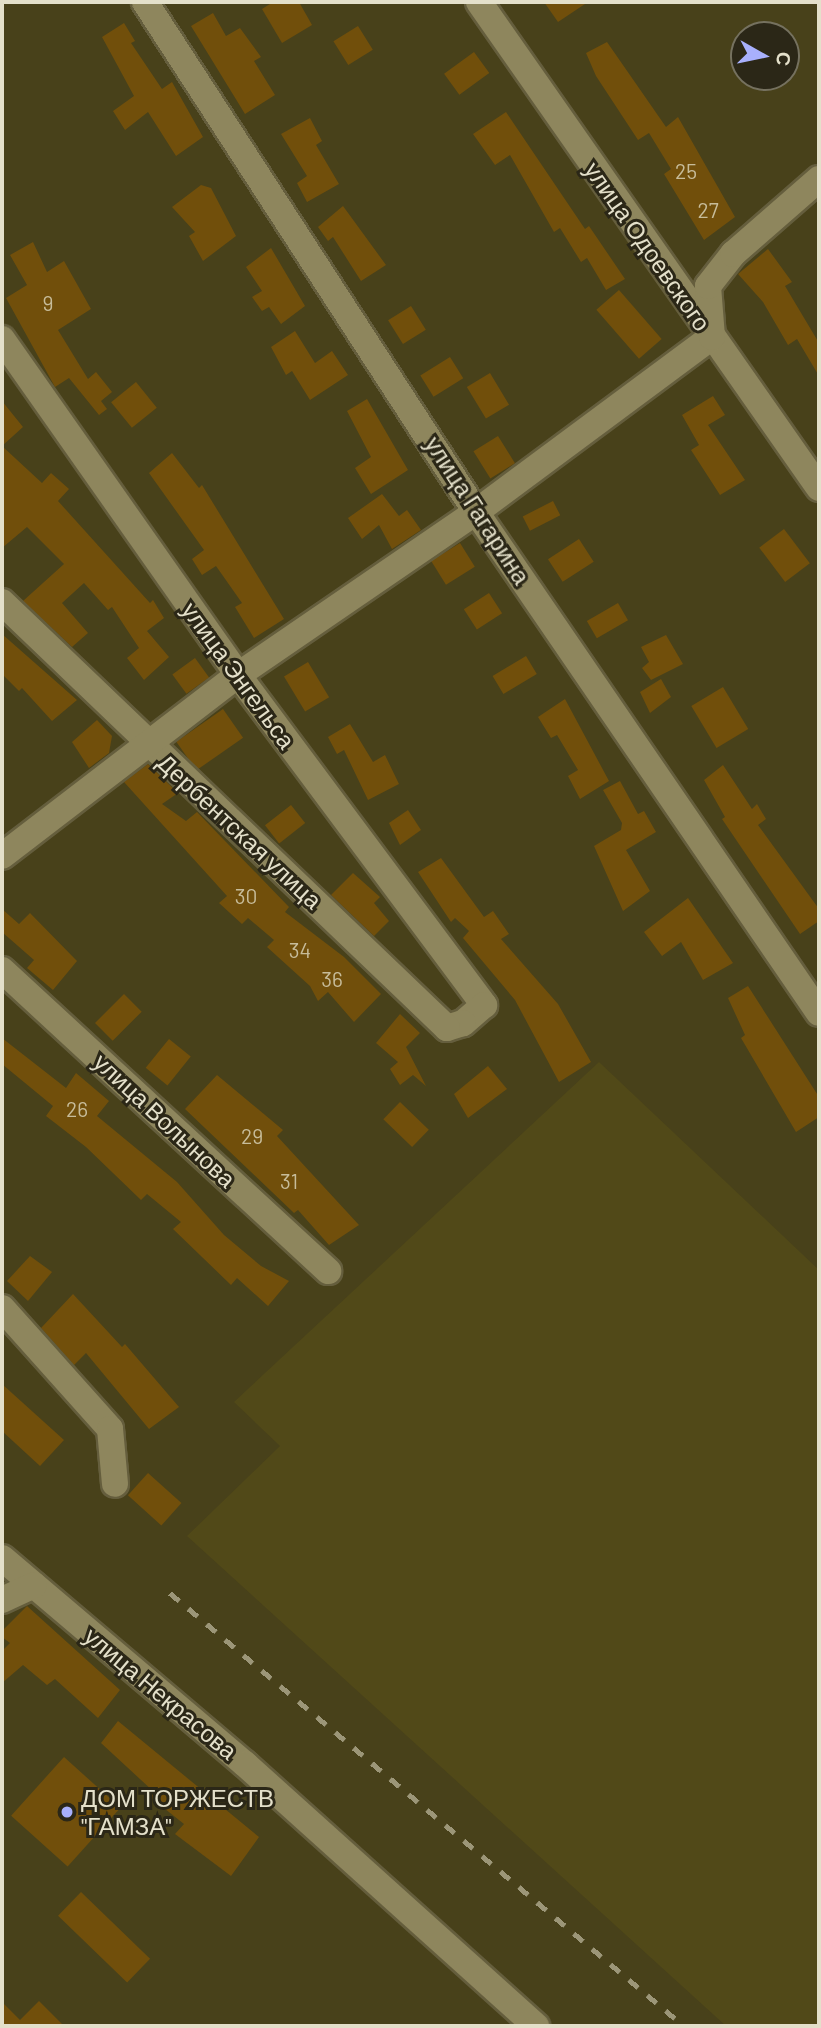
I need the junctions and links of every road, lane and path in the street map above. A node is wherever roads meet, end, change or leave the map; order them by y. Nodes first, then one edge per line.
1 (145, 2) edge
2 (479, 2) edge
3 (819, 179) edge
4 (712, 337) junction
5 (2, 339) edge
6 (819, 488) edge
7 (476, 512) junction
8 (2, 602) edge
9 (238, 676) junction
10 (146, 744) junction
11 (2, 856) edge
12 (2, 970) edge
13 (484, 1005) joint
14 (819, 1013) edge
15 (328, 1271) dead end
16 (2, 1307) edge
17 (116, 1484) dead end
18 (2, 1558) edge
19 (34, 1585) junction
20 (2, 1600) edge
21 (536, 2026) edge

1 - 7 street, улица Гагарина
2 - 4 street, улица Одоевского
3 - 4 street
4 - 6 street, улица Одоевского
4 - 7 street
5 - 9 street, улица Энгельса
7 - 9 street
7 - 14 street, улица Гагарина
8 - 10 street, Дербентская улица
9 - 10 street
9 - 13 street, улица Энгельса
10 - 11 street
10 - 13 street, Дербентская улица
12 - 15 street, улица Волынова
16 - 17 street
18 - 19 street, улица Некрасова
19 - 20 street
19 - 21 street, улица Некрасова

